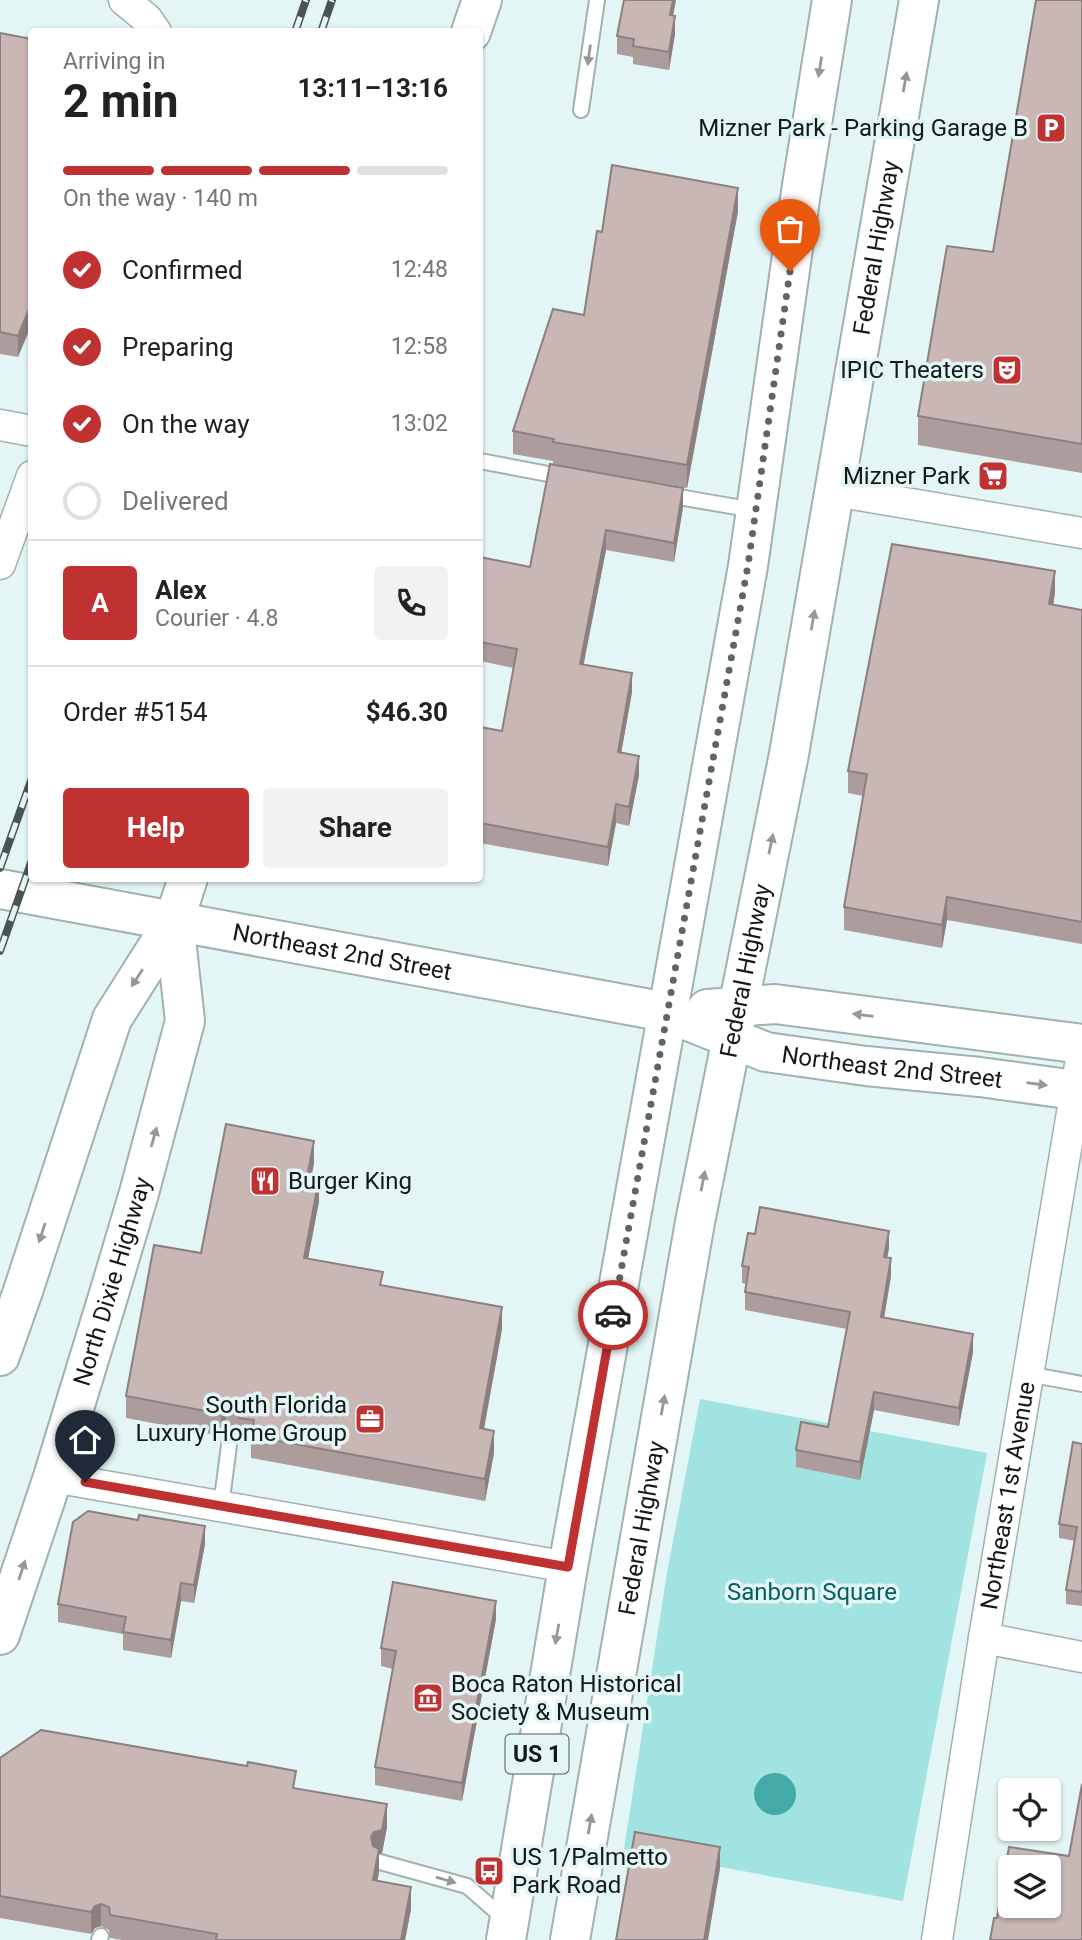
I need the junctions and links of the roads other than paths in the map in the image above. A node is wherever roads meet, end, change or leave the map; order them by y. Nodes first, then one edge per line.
1 (124, 0) edge
2 (482, 0) edge
3 (597, 0) edge
4 (832, 0) edge
5 (919, 0) edge
6 (153, 28) edge
7 (472, 28) edge
8 (581, 110) dead end
9 (0, 425) edge
10 (28, 430) edge
11 (483, 462) edge
12 (574, 478) edge
13 (28, 487) edge
14 (835, 491) junction
15 (654, 493) edge
16 (755, 510) junction
17 (1082, 533) edge
18 (0, 564) edge
19 (187, 882) edge
20 (10, 891) edge
21 (174, 921) junction
22 (666, 1012) junction
23 (735, 1023) junction
24 (1082, 1044) edge
25 (1082, 1053) edge
26 (1079, 1090) edge
27 (0, 1356) edge
28 (1028, 1374) junction
29 (1082, 1384) edge
30 (230, 1438) edge
31 (53, 1477) junction
32 (221, 1506) junction
33 (568, 1567) junction
34 (0, 1635) edge
35 (984, 1638) junction
36 (1082, 1657) edge
37 (380, 1862) edge
38 (507, 1931) edge
39 (570, 1940) edge
40 (937, 1940) edge

1 - 6 street
2 - 7 main road
3 -> 8 lane
4 -> 16 main road, US 1
14 -> 5 main road, Federal Highway / US 1
9 - 10 street
11 - 12 lane
13 - 18 street
14 - 17 street
23 -> 14 main road, Federal Highway / US 1
15 - 16 lane
16 - 22 main road, US 1
19 - 21 main road, North Dixie Highway
20 - 21 main road, Northeast 2nd Street
21 - 22 main road, Northeast 2nd Street
21 -> 27 main road, North Dixie Highway
31 -> 21 main road, North Dixie Highway
22 - 23 main road, Northeast 2nd Street
22 - 33 main road, US 1
24 -> 23 main road, Northeast 2nd Street
23 -> 26 main road, Northeast 2nd Street
39 -> 23 main road, Federal Highway / US 1
25 - 26 street, Northeast 1st Avenue
26 - 28 street, Northeast 1st Avenue
28 - 29 lane
28 - 35 street, Northeast 1st Avenue
30 - 32 lane
31 - 32 street
34 -> 31 main road, North Dixie Highway
32 - 33 street
33 -> 38 main road, US 1
35 - 36 street
35 - 40 street, Northeast 1st Avenue
37 -> 38 lane

